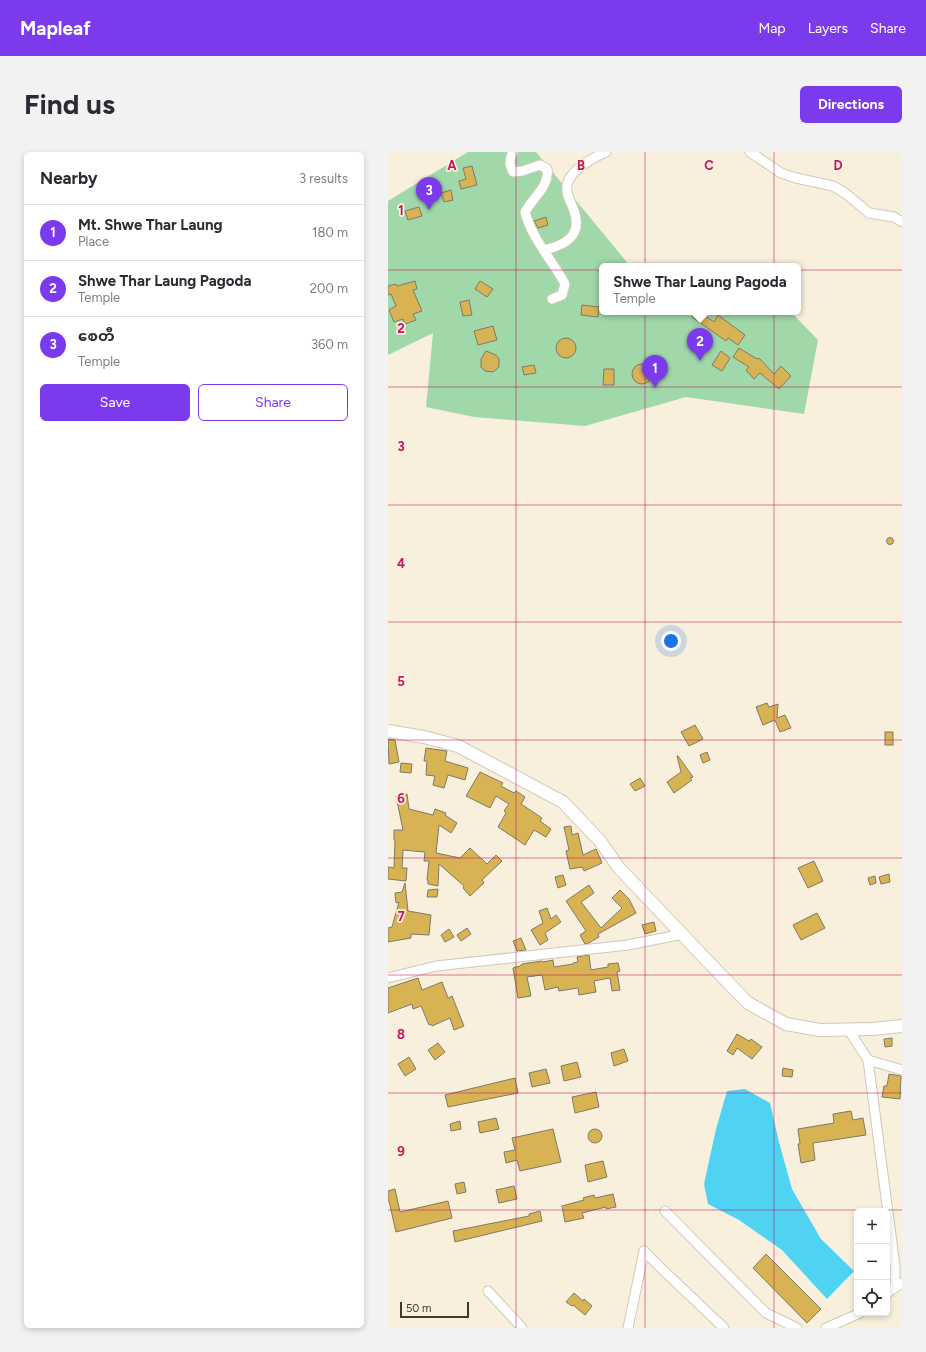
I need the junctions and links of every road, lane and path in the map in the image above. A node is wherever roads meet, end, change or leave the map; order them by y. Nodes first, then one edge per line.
1 (513, 152) edge
2 (606, 152) edge
3 (750, 152) edge
4 (902, 222) edge
5 (544, 250) junction
6 (552, 299) dead end
7 (388, 731) edge
8 (683, 934) junction
9 (388, 978) edge
10 (902, 1026) edge
11 (848, 1029) junction
12 (868, 1060) junction
13 (902, 1070) edge
14 (665, 1211) dead end
15 (899, 1285) edge
16 (488, 1290) dead end
17 (890, 1291) edge
18 (854, 1316) edge
19 (522, 1328) edge
20 (628, 1328) edge
21 (724, 1328) edge
22 (797, 1328) edge
23 (826, 1328) edge

1 - 5 street
2 - 5 street
3 - 4 street
5 - 6 street
7 - 8 main road
8 - 9 street
8 - 11 main road
10 - 11 main road
11 - 12 street
12 - 13 street
12 - 15 street
14 - 22 street
15 - 17 street
16 - 19 street
18 - 23 street
20 - 21 street

